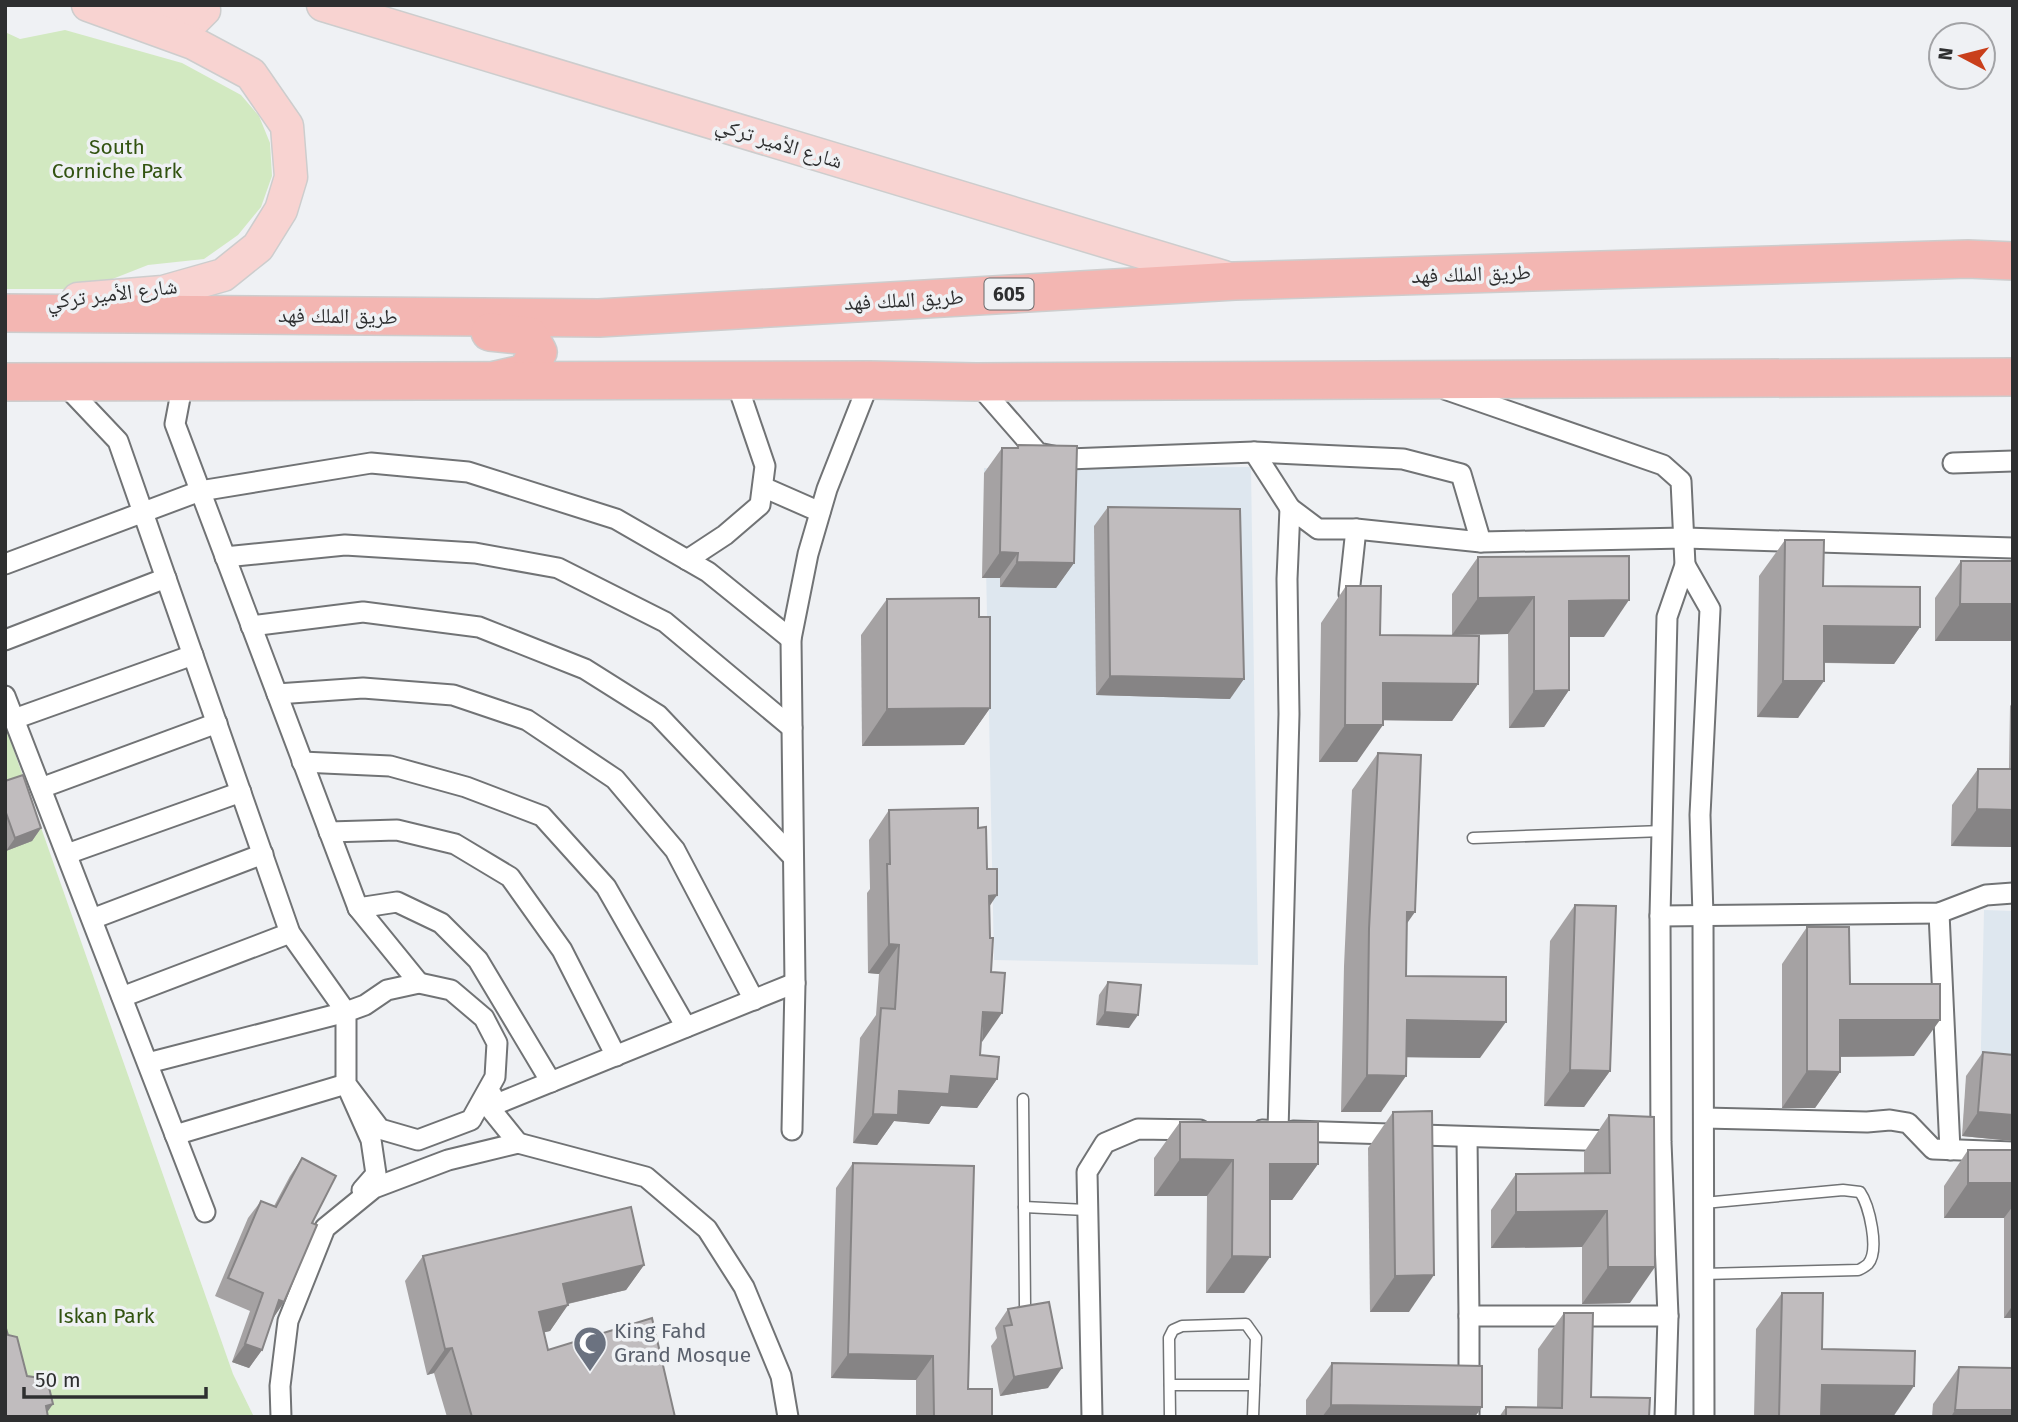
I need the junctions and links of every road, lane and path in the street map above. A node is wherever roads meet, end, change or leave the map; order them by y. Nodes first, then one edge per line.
1 (203, 5) edge
2 (323, 5) edge
3 (95, 8) edge
4 (2013, 261) edge
5 (1236, 281) junction
6 (5, 306) edge
7 (5, 313) edge
8 (474, 318) junction
9 (599, 318) junction
10 (2013, 377) edge
11 (1417, 379) junction
12 (870, 380) junction
13 (491, 381) junction
14 (618, 381) junction
15 (736, 381) junction
16 (5, 382) edge
17 (62, 382) junction
18 (183, 382) junction
19 (976, 382) junction
20 (1254, 452) junction
21 (2013, 461) edge
22 (1953, 463) dead end
23 (762, 487) junction
24 (200, 491) junction
25 (1290, 508) junction
26 (143, 511) junction
27 (820, 512) junction
28 (1356, 529) junction
29 (1685, 538) junction
30 (1481, 542) junction
31 (2013, 548) edge
32 (225, 557) junction
33 (687, 560) junction
34 (5, 564) edge
35 (1685, 565) junction
36 (166, 578) junction
37 (1349, 594) edge
38 (251, 626) junction
39 (791, 639) junction
40 (5, 640) edge
41 (193, 655) junction
42 (277, 694) junction
43 (5, 696) edge
44 (14, 719) junction
45 (217, 723) junction
46 (792, 728) junction
47 (302, 762) junction
48 (41, 788) junction
49 (241, 792) junction
50 (1662, 831) junction
51 (329, 832) junction
52 (1473, 838) dead end
53 (67, 854) junction
54 (262, 854) junction
55 (793, 857) junction
56 (2013, 893) edge
57 (358, 908) junction
58 (1939, 913) junction
59 (1660, 916) junction
60 (1703, 916) junction
61 (92, 919) junction
62 (290, 933) junction
63 (419, 983) junction
64 (795, 983) junction
65 (122, 997) junction
66 (754, 1000) junction
67 (346, 1012) junction
68 (687, 1027) junction
69 (615, 1056) junction
70 (148, 1063) junction
71 (495, 1077) junction
72 (551, 1082) junction
73 (346, 1084) junction
74 (1023, 1099) dead end
75 (489, 1107) junction
76 (1704, 1118) junction
77 (792, 1130) dead end
78 (1222, 1130) edge
79 (1250, 1130) edge
80 (1278, 1130) junction
81 (175, 1135) junction
82 (1467, 1137) junction
83 (1647, 1142) junction
84 (518, 1143) junction
85 (1950, 1150) junction
86 (2013, 1152) edge
87 (1704, 1203) junction
88 (1024, 1208) junction
89 (1086, 1210) junction
90 (205, 1212) dead end
91 (339, 1216) junction
92 (1704, 1275) junction
93 (1025, 1306) edge
94 (1469, 1316) junction
95 (1668, 1316) junction
96 (1170, 1385) junction
97 (1254, 1385) junction
98 (281, 1417) edge
99 (788, 1417) edge
100 (1092, 1417) edge
101 (1170, 1417) edge
102 (1253, 1417) edge
103 (1469, 1417) edge
104 (1665, 1417) edge
105 (1704, 1417) edge

1 - 3 main road
2 - 5 main road, شارع الأمير تركي
3 - 6 main road, شارع الأمير تركي
4 - 5 highway, طريق الملك فهد / 605
5 - 9 highway, طريق الملك فهد / 605
7 - 8 highway, طريق الملك فهد / 605
8 - 9 highway, طريق الملك فهد / 605
8 - 13 highway
9 - 14 highway
10 - 11 highway
11 - 19 highway
11 - 29 street
12 - 15 highway
12 - 19 highway
12 - 27 street
13 - 14 highway
13 - 18 highway
14 - 15 highway
15 - 23 street
16 - 17 highway
17 - 18 highway
17 - 26 street
18 - 24 street
19 - 20 street
20 - 25 street
20 - 30 street
21 - 22 street
23 - 27 street
23 - 33 street
24 - 26 street
24 - 32 street
24 - 33 street
25 - 28 street
25 - 80 street
26 - 34 street
26 - 36 street
27 - 39 street
28 - 30 street
28 - 37 street
29 - 30 street
29 - 31 street
29 - 35 street
32 - 38 street
32 - 46 street
33 - 39 street
35 - 50 street
35 - 60 street
36 - 40 street
36 - 41 street
38 - 42 street
38 - 55 street
39 - 46 street
41 - 44 street
41 - 45 street
42 - 47 street
42 - 66 street
43 - 44 street
44 - 48 street
45 - 48 street
45 - 49 street
46 - 55 street
47 - 51 street
47 - 68 street
48 - 53 street
49 - 53 street
49 - 54 street
50 - 52 lane
50 - 59 street
51 - 57 street
51 - 69 street
53 - 61 street
54 - 61 street
54 - 62 street
55 - 64 street
56 - 58 street
57 - 63 street
57 - 72 street
58 - 60 street
58 - 85 street
59 - 60 street
59 - 83 street
60 - 76 street
61 - 65 street
62 - 65 street
62 - 67 street
63 - 67 street
63 - 71 street
64 - 66 street
64 - 77 street
65 - 70 street
66 - 68 street
67 - 70 street
67 - 73 street
68 - 69 street
69 - 72 street
70 - 81 street
71 - 73 street
71 - 75 street
72 - 75 street
73 - 81 street
73 - 91 street
74 - 88 lane
75 - 84 street
76 - 85 street
76 - 87 street
78 - 89 street
79 - 80 street
80 - 82 street
81 - 90 street
82 - 83 street
82 - 94 street
83 - 95 street
84 - 91 street
84 - 99 street
85 - 86 street
87 - 92 street
87 - 92 lane
88 - 89 lane
88 - 93 lane
89 - 100 street
91 - 98 street
92 - 105 street
94 - 95 street
94 - 103 street
95 - 104 street
96 - 97 lane
96 - 97 lane
96 - 101 lane
97 - 102 lane

